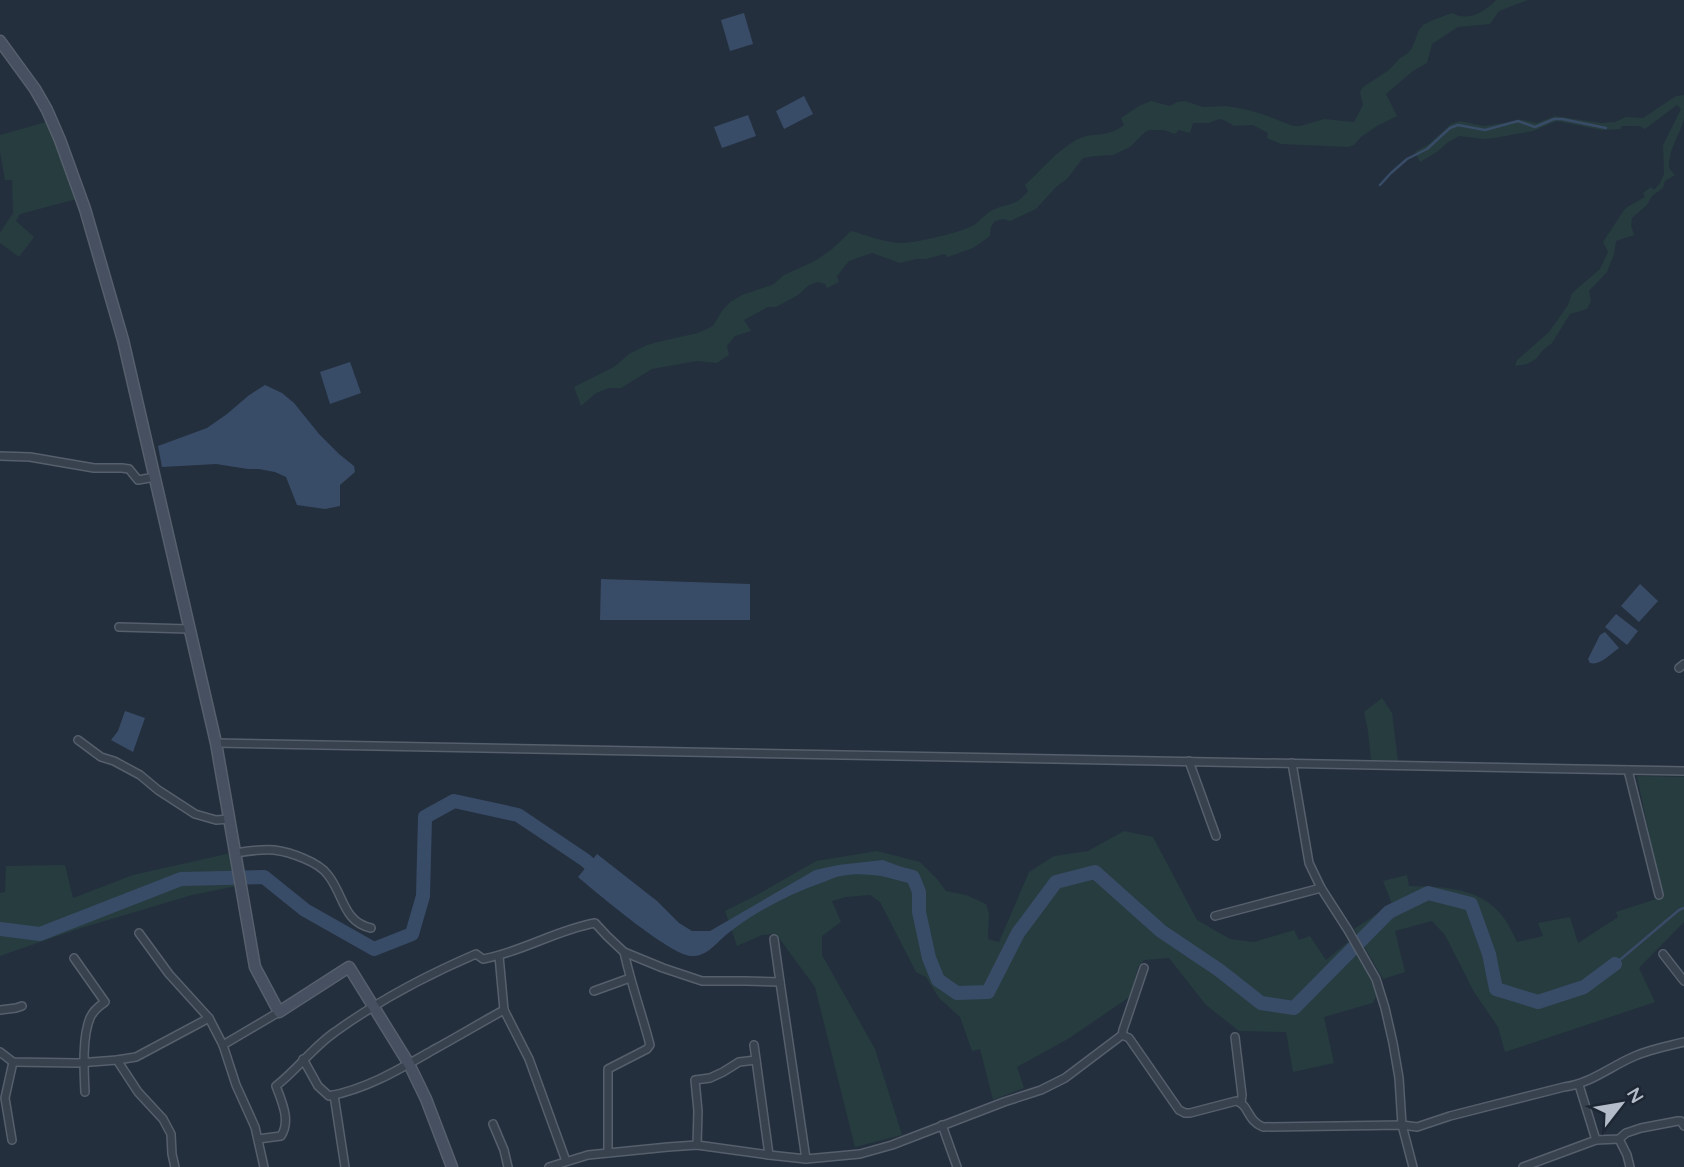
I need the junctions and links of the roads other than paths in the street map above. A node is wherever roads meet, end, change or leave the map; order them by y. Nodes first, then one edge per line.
1 (0, 41) edge
2 (0, 456) edge
3 (155, 477) junction
4 (119, 627) dead end
5 (189, 629) junction
6 (78, 740) dead end
7 (216, 743) junction
8 (1189, 761) junction
9 (1292, 763) junction
10 (1628, 771) junction
11 (1684, 771) edge
12 (230, 820) junction
13 (1216, 836) dead end
14 (236, 858) junction
15 (1321, 888) junction
16 (1659, 895) dead end
17 (1215, 916) dead end
18 (372, 928) dead end
19 (139, 933) dead end
20 (774, 939) dead end
21 (624, 952) junction
22 (1663, 954) dead end
23 (499, 956) junction
24 (74, 958) dead end
25 (1144, 968) dead end
26 (630, 978) junction
27 (1684, 981) edge
28 (780, 982) junction
29 (594, 991) dead end
30 (22, 1006) dead end
31 (373, 1007) junction
32 (0, 1010) edge
33 (504, 1010) junction
34 (279, 1012) junction
35 (209, 1018) junction
36 (1122, 1035) junction
37 (1235, 1037) dead end
38 (1684, 1042) edge
39 (223, 1045) junction
40 (754, 1045) dead end
41 (0, 1052) edge
42 (303, 1059) junction
43 (117, 1060) junction
44 (756, 1060) junction
45 (13, 1062) junction
46 (84, 1062) junction
47 (409, 1064) junction
48 (1579, 1086) junction
49 (85, 1092) dead end
50 (334, 1095) junction
51 (1241, 1103) junction
52 (492, 1124) dead end
53 (942, 1125) junction
54 (1402, 1125) junction
55 (1684, 1126) edge
56 (258, 1139) junction
57 (1619, 1139) junction
58 (12, 1140) dead end
59 (1596, 1140) junction
60 (697, 1146) junction
61 (608, 1153) junction
62 (769, 1155) junction
63 (806, 1158) junction
64 (566, 1161) junction
65 (174, 1167) edge
66 (264, 1167) edge
67 (345, 1167) edge
68 (452, 1167) edge
69 (508, 1167) edge
70 (549, 1167) edge
71 (957, 1167) edge
72 (1413, 1167) edge
73 (1523, 1167) edge
74 (1630, 1167) edge

1 - 3 street
2 - 3 street
3 - 5 street
4 - 5 street
5 - 7 street
6 - 12 street
7 - 8 street
7 - 12 street
8 - 9 street
8 - 13 street
9 - 10 street
9 - 15 street
10 - 11 street
10 - 16 street
12 - 14 street
14 - 18 street
14 - 34 street
15 - 17 street
15 - 54 street
19 - 35 street
20 - 28 street
21 - 23 street
21 - 26 street
21 - 28 street
22 - 27 street
23 - 31 street
23 - 33 street
24 - 46 street
25 - 36 street
26 - 29 street
26 - 61 street
28 - 63 street
30 - 32 street
31 - 34 street
31 - 42 street
31 - 47 street
33 - 47 street
33 - 64 street
34 - 39 street
35 - 39 street
35 - 43 street
36 - 51 street
36 - 53 street
37 - 51 street
38 - 48 street
39 - 56 street
40 - 44 street
41 - 45 street
42 - 50 street
42 - 56 street
43 - 46 street
43 - 65 street
44 - 60 street
44 - 62 street
45 - 46 street
45 - 58 street
46 - 49 street
47 - 50 street
47 - 68 street
48 - 54 street
48 - 59 street
50 - 67 street
51 - 54 street
52 - 69 street
53 - 63 street
53 - 71 street
54 - 72 street
55 - 57 street
56 - 66 street
57 - 59 street
57 - 74 street
59 - 73 street
60 - 61 street
60 - 62 street
61 - 64 street
62 - 63 street
64 - 70 street

